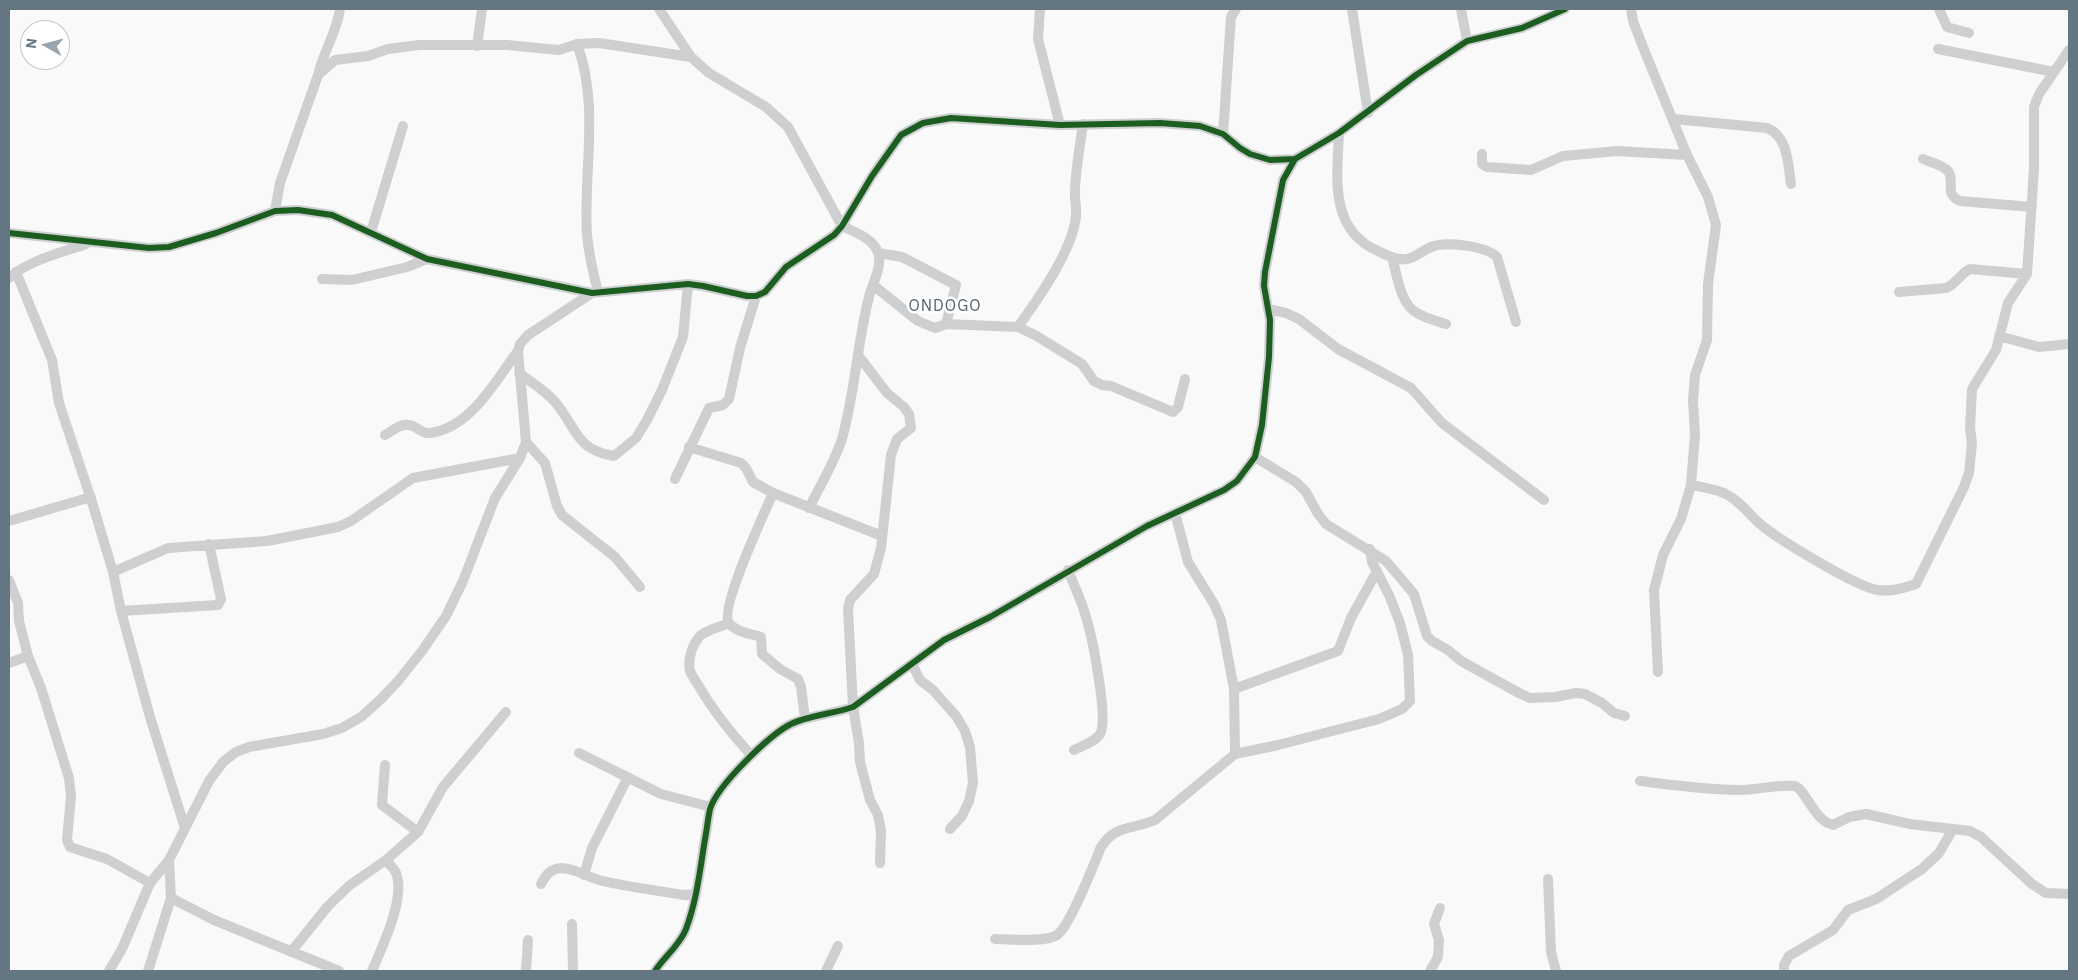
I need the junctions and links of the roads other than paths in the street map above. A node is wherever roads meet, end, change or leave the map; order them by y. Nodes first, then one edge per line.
1 (340, 9) edge
2 (482, 9) edge
3 (659, 9) edge
4 (1040, 9) edge
5 (1236, 9) edge
6 (1352, 9) edge
7 (1461, 9) edge
8 (1565, 9) edge
9 (1631, 9) edge
10 (1939, 9) edge
11 (1969, 33) dead end
12 (1467, 41) junction
13 (577, 44) junction
14 (477, 46) junction
15 (1938, 49) dead end
16 (2068, 54) edge
17 (692, 57) junction
18 (2054, 72) junction
19 (318, 75) junction
20 (1368, 112) junction
21 (1674, 118) junction
22 (1060, 124) junction
23 (1083, 124) junction
24 (403, 126) dead end
25 (1339, 133) junction
26 (1223, 134) junction
27 (1482, 154) dead end
28 (1687, 155) junction
29 (1295, 159) junction
30 (1922, 159) dead end
31 (1791, 184) dead end
32 (2032, 207) junction
33 (275, 211) junction
34 (842, 226) junction
35 (371, 232) junction
36 (9, 233) edge
37 (89, 243) junction
38 (878, 253) junction
39 (1392, 257) junction
40 (427, 259) junction
41 (2027, 274) junction
42 (12, 275) edge
43 (322, 279) dead end
44 (688, 284) junction
45 (873, 285) junction
46 (1899, 292) dead end
47 (595, 293) junction
48 (756, 296) junction
49 (1268, 309) junction
50 (1516, 322) dead end
51 (946, 324) junction
52 (1446, 324) dead end
53 (1018, 327) junction
54 (1999, 336) junction
55 (2069, 344) edge
56 (518, 351) junction
57 (858, 355) junction
58 (519, 373) junction
59 (1185, 379) dead end
60 (385, 435) dead end
61 (526, 442) junction
62 (689, 446) junction
63 (1255, 457) junction
64 (520, 458) junction
65 (675, 479) dead end
66 (1691, 485) junction
67 (773, 493) junction
68 (90, 498) junction
69 (1544, 500) dead end
70 (810, 508) junction
71 (1175, 513) junction
72 (9, 521) edge
73 (882, 536) junction
74 (209, 544) junction
75 (1370, 549) junction
76 (1068, 570) junction
77 (1377, 571) junction
78 (113, 572) junction
79 (9, 580) edge
80 (640, 587) dead end
81 (121, 611) junction
82 (729, 623) junction
83 (28, 656) junction
84 (9, 663) edge
85 (912, 664) junction
86 (1658, 672) dead end
87 (1234, 689) junction
88 (853, 707) junction
89 (506, 712) dead end
90 (1625, 716) dead end
91 (804, 719) junction
92 (1074, 750) dead end
93 (579, 753) dead end
94 (1235, 754) junction
95 (751, 755) junction
96 (385, 765) dead end
97 (628, 778) junction
98 (1640, 781) dead end
99 (711, 807) junction
100 (185, 828) junction
101 (950, 829) dead end
102 (1952, 829) junction
103 (418, 832) junction
104 (169, 860) junction
105 (386, 860) junction
106 (880, 863) dead end
107 (584, 875) junction
108 (1548, 879) dead end
109 (150, 883) junction
110 (541, 884) dead end
111 (696, 894) junction
112 (2069, 894) edge
113 (171, 898) junction
114 (1440, 908) dead end
115 (572, 924) dead end
116 (995, 939) dead end
117 (528, 940) dead end
118 (838, 946) dead end
119 (291, 952) junction
120 (109, 971) edge
121 (148, 971) edge
122 (339, 971) edge
123 (372, 971) edge
124 (526, 971) edge
125 (573, 971) edge
126 (655, 971) edge
127 (826, 971) edge
128 (1430, 971) edge
129 (1556, 971) edge
130 (1784, 971) edge

1 - 19 street
2 - 14 street
3 - 17 street
4 - 22 street
5 - 26 street
6 - 20 street
7 - 12 street
8 - 12 street
9 - 21 street
10 - 11 street
12 - 20 street
13 - 14 street
13 - 17 street
13 - 47 street
14 - 19 street
15 - 18 street
16 - 18 street
17 - 34 street
18 - 32 street
19 - 33 street
20 - 25 street
21 - 28 street
21 - 31 street
22 - 23 street
22 - 34 street
23 - 26 street
23 - 53 street
24 - 35 street
25 - 29 street
25 - 39 street
26 - 29 street
27 - 28 street
28 - 66 street
29 - 49 street
30 - 32 street
32 - 41 street
33 - 35 street
33 - 37 street
34 - 38 street
34 - 48 street
35 - 40 street
36 - 37 street
37 - 42 street
38 - 45 street
38 - 51 street
39 - 50 street
39 - 52 street
40 - 43 street
40 - 47 street
41 - 46 street
41 - 54 street
42 - 68 street
44 - 47 street
44 - 48 street
44 - 58 street
45 - 51 street
45 - 57 street
47 - 56 street
48 - 62 street
49 - 63 street
49 - 69 street
51 - 53 street
53 - 59 street
54 - 55 street
54 - 66 street
56 - 58 street
56 - 60 street
57 - 70 street
57 - 73 street
58 - 61 street
61 - 64 street
61 - 80 street
62 - 65 street
62 - 67 street
63 - 71 street
63 - 75 street
64 - 74 street
64 - 100 street
66 - 86 street
67 - 70 street
67 - 82 street
68 - 72 street
68 - 78 street
70 - 73 street
71 - 76 street
71 - 87 street
73 - 88 street
74 - 78 street
74 - 81 street
75 - 77 street
75 - 90 street
76 - 85 street
76 - 92 street
77 - 87 street
77 - 94 street
78 - 81 street
79 - 83 street
81 - 100 street
82 - 91 street
82 - 95 street
83 - 84 street
83 - 109 street
85 - 88 street
85 - 101 street
87 - 94 street
88 - 91 street
88 - 106 street
89 - 103 street
91 - 95 street
93 - 97 street
94 - 116 street
95 - 99 street
96 - 103 street
97 - 99 street
97 - 107 street
98 - 102 street
99 - 111 street
100 - 104 street
102 - 112 street
102 - 130 street
103 - 105 street
104 - 109 street
104 - 113 street
105 - 119 street
105 - 123 street
107 - 110 street
107 - 111 street
108 - 129 street
109 - 120 street
111 - 126 street
113 - 119 street
113 - 121 street
114 - 128 street
115 - 125 street
117 - 124 street
118 - 127 street
119 - 122 street

